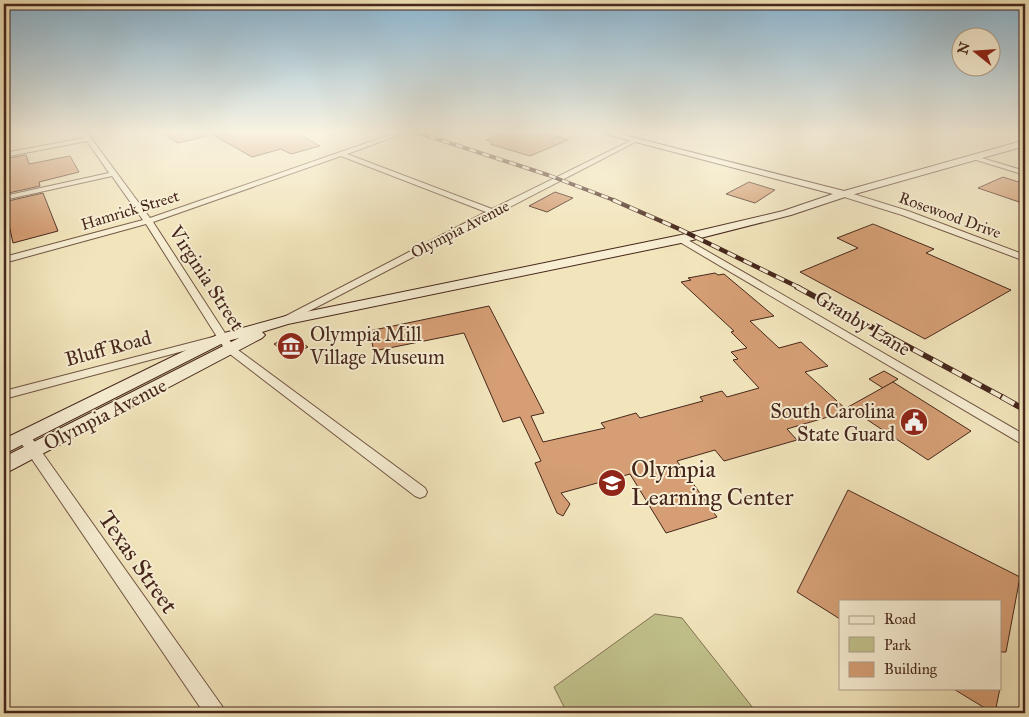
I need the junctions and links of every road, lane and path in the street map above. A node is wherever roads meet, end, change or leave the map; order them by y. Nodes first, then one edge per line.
1 (106, 165) edge
2 (309, 165) edge
3 (372, 165) edge
4 (585, 165) edge
5 (735, 165) edge
6 (949, 165) edge
7 (1000, 165) edge
8 (1025, 173) edge
9 (112, 174) junction
10 (784, 178) junction
11 (882, 184) junction
12 (844, 194) junction
13 (4, 198) edge
14 (492, 212) junction
15 (148, 222) junction
16 (681, 239) junction
17 (1025, 258) edge
18 (4, 260) edge
19 (286, 320) junction
20 (226, 343) junction
21 (140, 359) junction
22 (148, 375) junction
23 (4, 395) edge
24 (1025, 441) edge
25 (28, 444) junction
26 (4, 446) edge
27 (4, 466) edge
28 (420, 492) dead end
29 (214, 713) edge

1 - 9 street, Virginia Street
2 - 15 street, Hamrick Street
3 - 14 street
4 - 14 street, Olympia Avenue
5 - 10 main road, Rosewood Drive
6 - 11 main road
7 - 8 street
9 - 13 street
9 - 15 street, Virginia Street
10 - 11 main road
10 - 12 main road, Rosewood Drive
11 - 12 main road
12 - 16 main road
12 - 17 street, Rosewood Drive
14 - 19 street, Olympia Avenue
15 - 18 street, Hamrick Street
15 - 20 street, Virginia Street
16 - 19 main road
16 - 24 street, Granby Lane
19 - 20 main road, Olympia Avenue
20 - 21 street, Bluff Road
20 - 22 main road, Olympia Avenue
20 - 25 main road, Olympia Avenue
20 - 28 street, Virginia Street
21 - 22 street
21 - 23 street, Bluff Road
22 - 25 main road, Olympia Avenue
25 - 26 main road, Olympia Avenue
25 - 27 main road, Olympia Avenue
25 - 29 street, Texas Street

